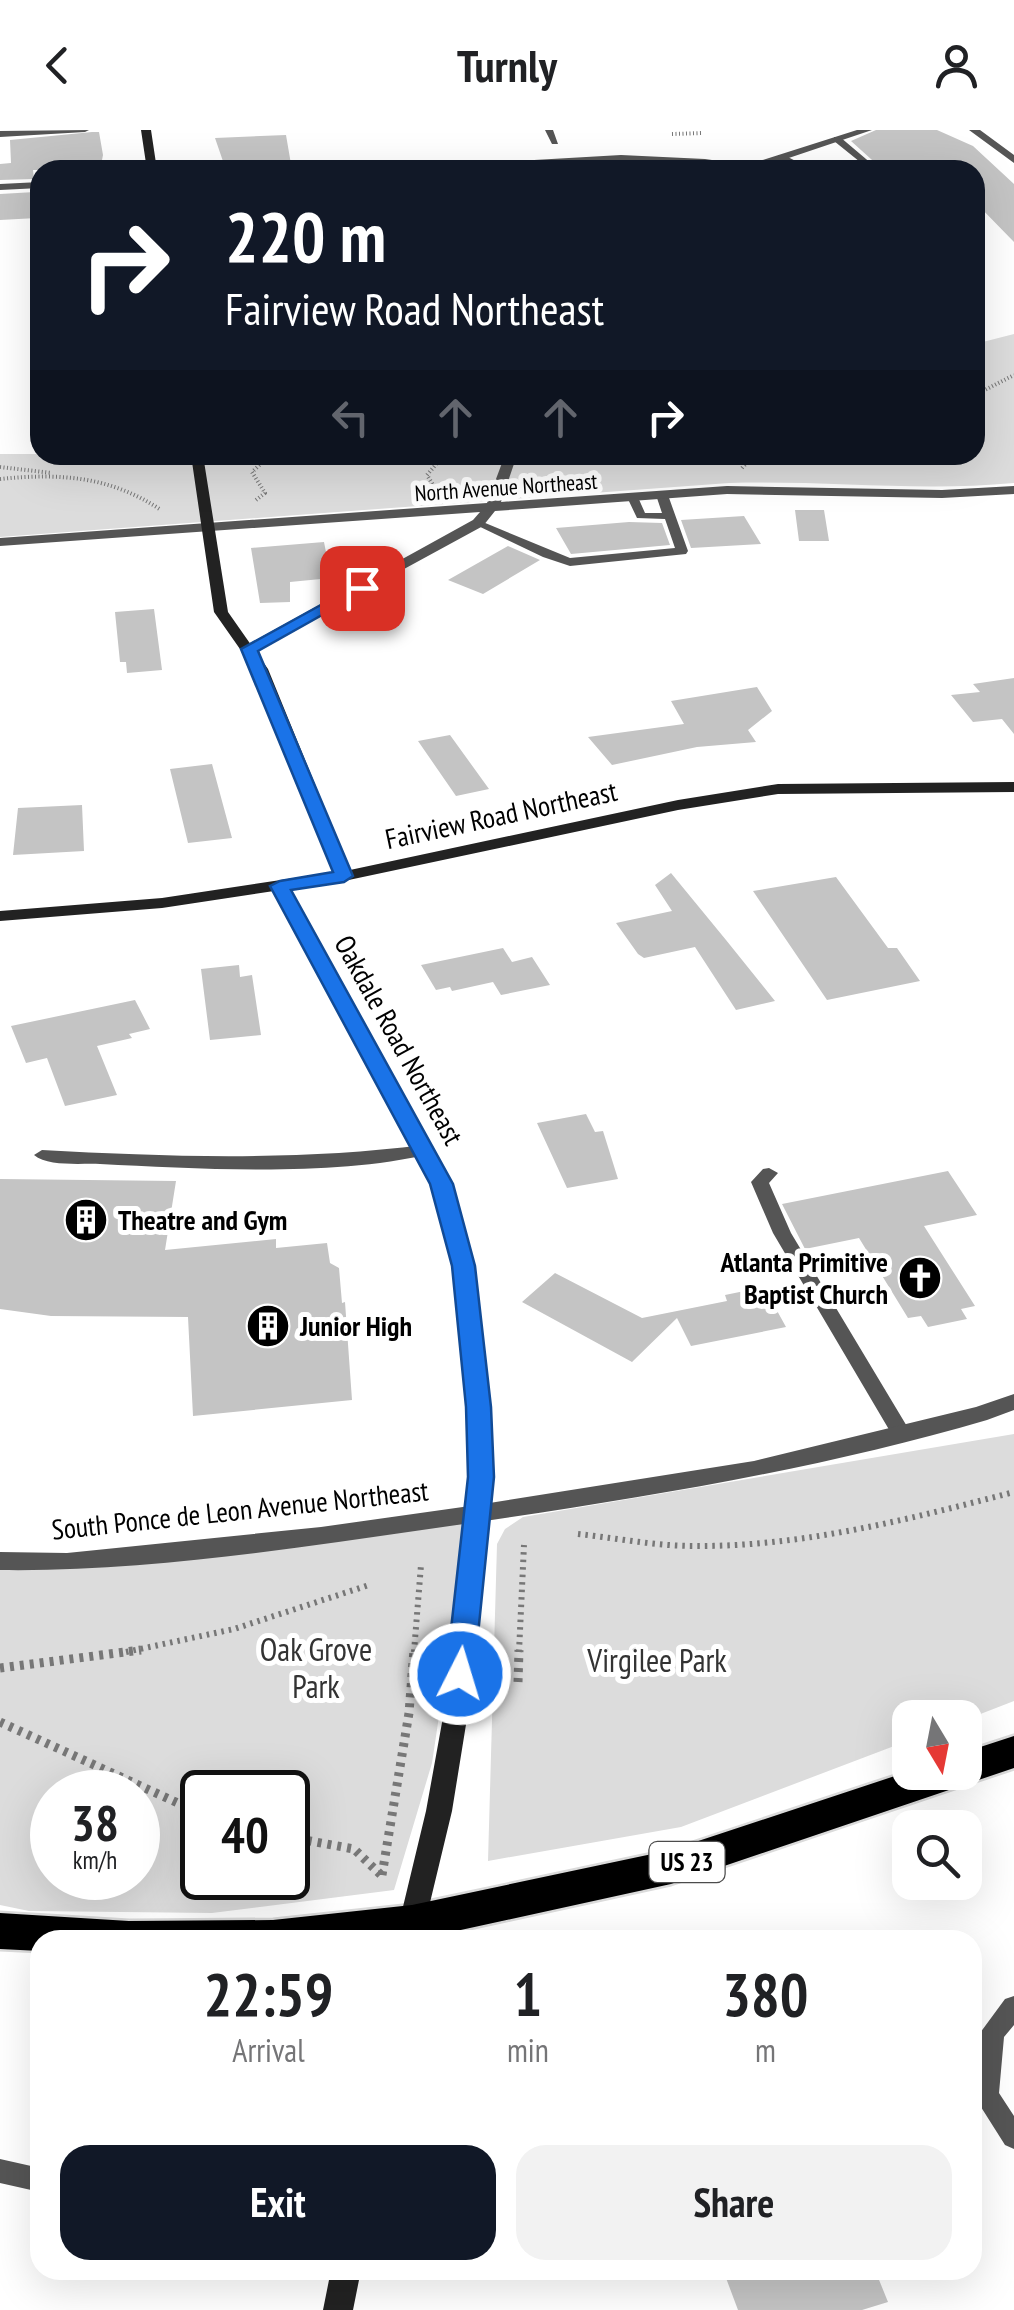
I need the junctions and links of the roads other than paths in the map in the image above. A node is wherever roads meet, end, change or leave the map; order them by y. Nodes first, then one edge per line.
1 (85, 130) edge
2 (146, 130) edge
3 (549, 130) edge
4 (865, 130) edge
5 (974, 130) edge
6 (0, 134) edge
7 (836, 139) junction
8 (555, 142) dead end
9 (781, 157) junction
10 (150, 160) edge
11 (566, 160) edge
12 (685, 160) edge
13 (772, 160) edge
14 (787, 160) edge
15 (862, 160) edge
16 (1014, 160) edge
17 (30, 186) edge
18 (0, 187) edge
19 (198, 465) edge
20 (507, 465) edge
21 (1014, 490) edge
22 (662, 495) junction
23 (632, 498) junction
24 (490, 508) junction
25 (670, 516) junction
26 (478, 523) junction
27 (210, 527) junction
28 (0, 542) edge
29 (250, 649) junction
30 (1014, 787) edge
31 (344, 876) junction
32 (280, 886) junction
33 (0, 916) edge
34 (424, 1150) junction
35 (42, 1155) dead end
36 (768, 1174) dead end
37 (1014, 1402) edge
38 (901, 1433) junction
39 (477, 1514) junction
40 (0, 1561) edge
41 (1014, 1752) edge
42 (982, 1762) edge
43 (899, 1790) edge
44 (410, 1930) edge
45 (414, 1930) edge
46 (0, 1932) edge
47 (30, 1934) edge
48 (1014, 2007) edge
49 (1014, 2137) edge
50 (0, 2171) edge
51 (30, 2178) edge
52 (344, 2280) edge
53 (338, 2310) edge

1 - 6 lane
2 - 10 street
3 - 8 lane
4 - 7 street
5 - 16 street
7 - 9 street
7 - 15 lane
9 - 13 street
9 - 14 lane
11 - 12 street
17 - 18 street
19 - 27 street
20 - 24 street
21 - 22 street, North Avenue Northeast
22 - 23 street, North Avenue Northeast
22 - 25 lane
23 - 24 street, North Avenue Northeast
23 - 25 lane
24 - 26 street
24 - 27 street, North Avenue Northeast
25 - 26 lane
26 - 29 street
27 - 28 street, North Avenue Northeast
27 - 29 street
29 - 31 street
30 - 31 street, Fairview Road Northeast
31 - 32 street, Fairview Road Northeast
32 - 33 street, Fairview Road Northeast
32 - 34 street, Oakdale Road Northeast
34 - 35 lane
34 - 39 street, Oakdale Road Northeast
36 - 38 lane
37 - 38 street, South Ponce de Leon Avenue Northeast
38 - 39 street, South Ponce de Leon Avenue Northeast
39 - 40 street, South Ponce de Leon Avenue Northeast
39 - 44 street, Oakdale Road Northeast
41 - 42 highway
43 - 45 highway, US 23
46 - 47 highway, US 23
48 - 49 lane
50 - 51 lane
52 - 53 street

